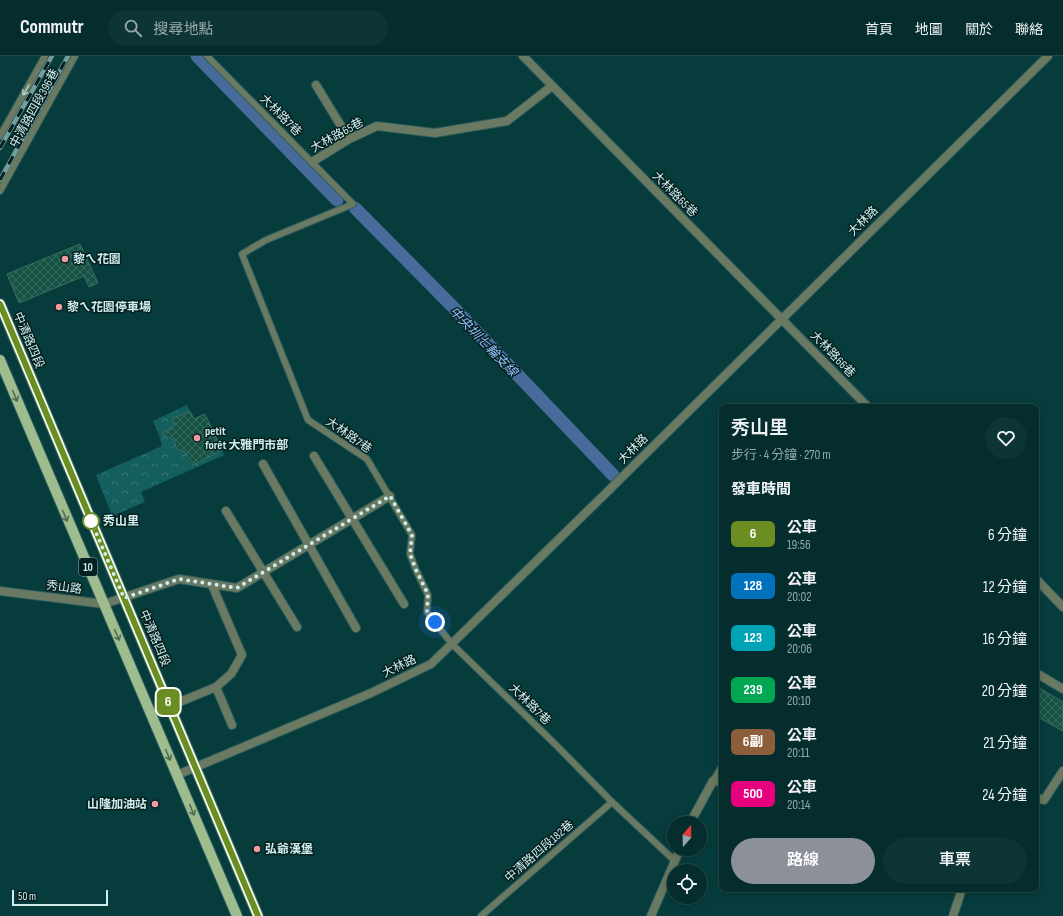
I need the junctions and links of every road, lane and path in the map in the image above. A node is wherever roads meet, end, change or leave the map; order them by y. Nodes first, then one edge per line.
1 (45, 56) edge
2 (75, 56) edge
3 (208, 56) edge
4 (523, 56) edge
5 (1048, 56) edge
6 (316, 85) dead end
7 (552, 86) junction
8 (0, 136) edge
9 (349, 139) junction
10 (312, 162) junction
11 (0, 191) edge
12 (0, 304) edge
13 (782, 319) junction
14 (0, 360) edge
15 (865, 404) edge
16 (314, 456) dead end
17 (263, 464) dead end
18 (390, 496) junction
19 (226, 511) dead end
20 (353, 519) junction
21 (309, 545) junction
22 (264, 572) junction
23 (1039, 582) edge
24 (212, 585) junction
25 (0, 591) edge
26 (124, 598) junction
27 (104, 604) junction
28 (404, 604) dead end
29 (1063, 607) edge
30 (297, 627) dead end
31 (356, 628) dead end
32 (451, 643) junction
33 (1039, 675) edge
34 (216, 687) junction
35 (1063, 689) edge
36 (170, 706) junction
37 (232, 725) dead end
38 (195, 767) junction
39 (719, 771) edge
40 (1063, 771) edge
41 (177, 775) junction
42 (713, 781) junction
43 (719, 782) edge
44 (1039, 799) edge
45 (612, 802) junction
46 (694, 816) edge
47 (677, 856) edge
48 (675, 861) junction
49 (961, 892) edge
50 (237, 916) edge
51 (258, 916) edge
52 (480, 916) edge
53 (651, 916) edge
54 (954, 916) edge

1 -> 8 lane, 中清路四段396巷
2 - 11 lane, 中清路四段396巷
3 - 10 lane, 大林路7巷
4 - 7 street, 大林路65巷
5 - 13 street, 大林路
6 - 9 street
7 - 9 street, 大林路65巷
7 - 13 street, 大林路65巷
9 - 10 street, 大林路65巷
10 - 18 lane, 大林路7巷
12 - 26 main road, 中清路四段 / 10
13 - 15 street, 大林路66巷
13 - 32 street, 大林路
14 -> 27 main road, 10
16 - 20 street
17 - 21 street
18 - 20 street, 秀山路
18 - 32 lane, 大林路7巷
19 - 22 street
20 - 21 street, 秀山路
20 - 28 street
21 - 22 street, 秀山路
21 - 31 street
22 - 24 street, 秀山路
22 - 30 street
23 - 29 street
24 - 26 street, 秀山路
24 - 34 street
25 - 27 street, 秀山路
26 - 27 street, 秀山路
26 - 36 main road, 中清路四段 / 10
27 -> 41 main road, 10
32 - 38 street, 大林路
32 - 45 lane, 大林路7巷
33 - 35 street
34 - 36 street
34 - 37 street
36 - 38 main road, 中清路四段 / 10
38 - 41 street, 大林路
38 - 51 main road, 中清路四段 / 10
39 - 42 lane
40 - 44 street
41 -> 50 main road, 10
42 - 43 street
42 - 46 street
45 - 48 lane, 大林路7巷
45 - 52 lane, 中清路四段182巷
47 - 48 street
48 - 53 street
49 - 54 street

